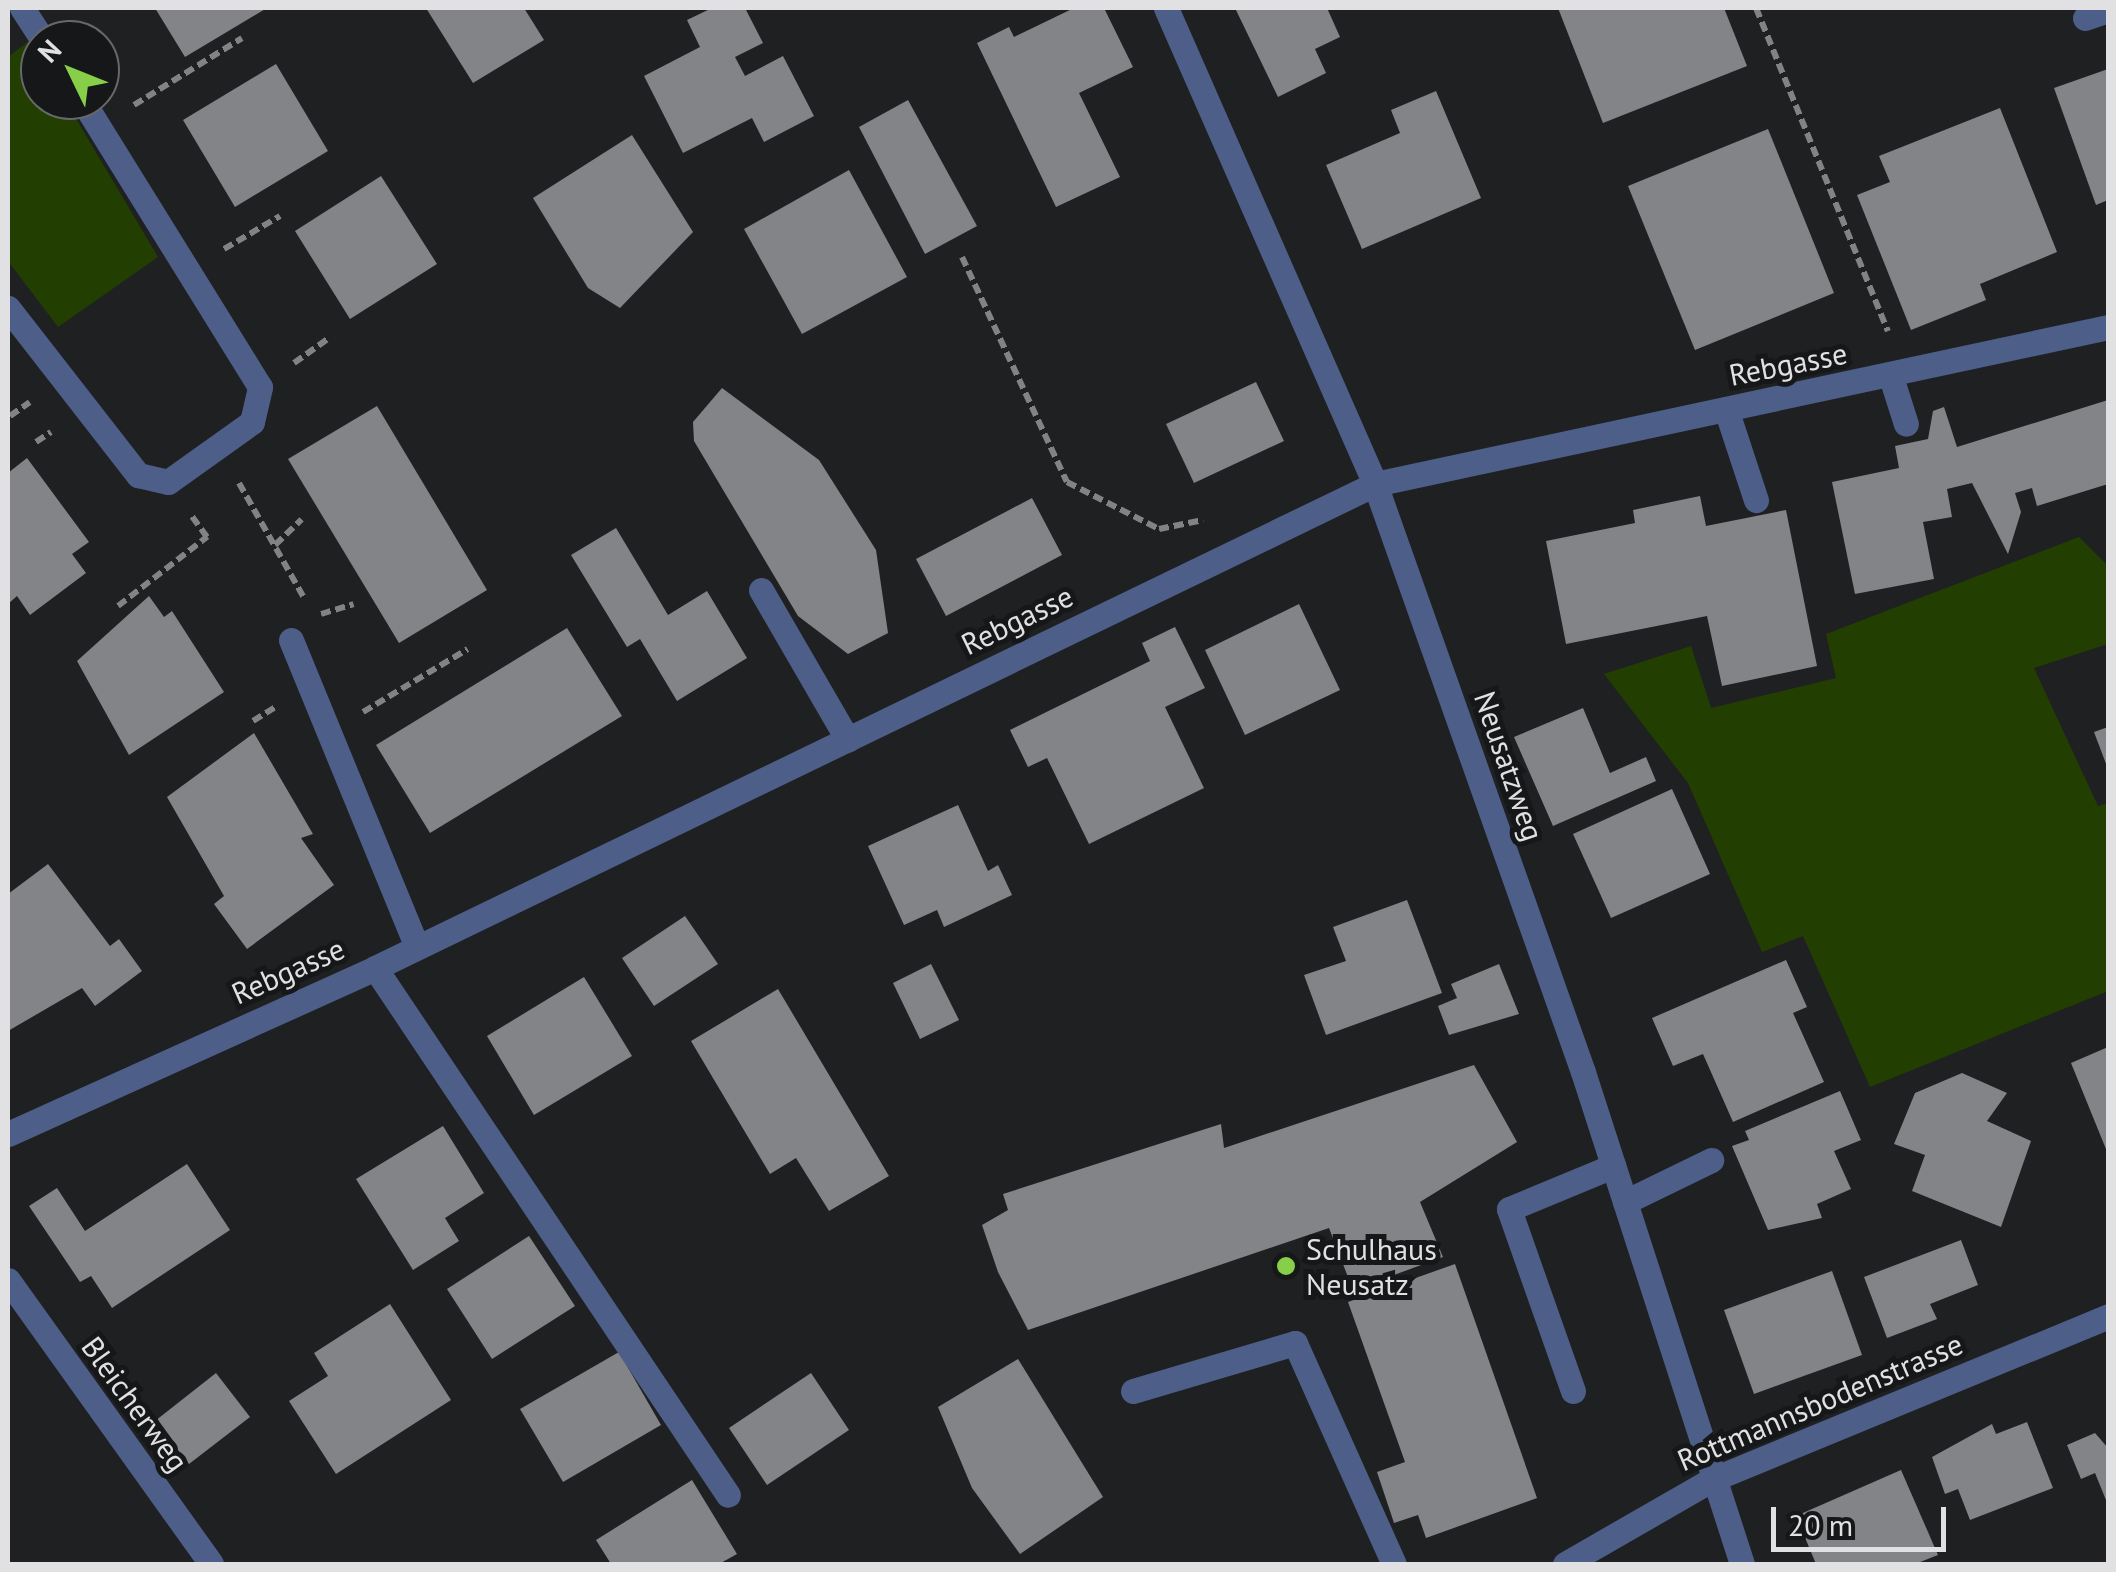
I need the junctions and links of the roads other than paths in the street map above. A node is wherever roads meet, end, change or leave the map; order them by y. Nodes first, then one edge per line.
1 (1166, 8) edge
2 (95, 120) edge
3 (8, 308) edge
4 (2108, 328) edge
5 (1898, 376) junction
6 (1726, 409) junction
7 (1906, 424) dead end
8 (1375, 484) junction
9 (1756, 500) dead end
10 (761, 590) dead end
11 (291, 640) dead end
12 (848, 740) junction
13 (416, 946) junction
14 (375, 968) junction
15 (8, 1134) edge
16 (1710, 1160) dead end
17 (1612, 1166) junction
18 (1625, 1202) junction
19 (8, 1280) edge
20 (2108, 1316) edge
21 (1133, 1391) dead end
22 (1574, 1391) dead end
23 (1711, 1480) junction
24 (728, 1495) dead end
25 (211, 1564) edge
26 (1394, 1564) edge
27 (1565, 1564) edge
28 (1742, 1564) edge

1 - 8 street, Neusatzweg
2 - 3 street
4 - 5 street, Rebgasse
5 - 6 street, Rebgasse
5 - 7 street
6 - 8 street, Rebgasse
6 - 9 street
8 - 12 street, Rebgasse
8 - 17 street, Neusatzweg
10 - 12 street
11 - 13 street
12 - 13 street, Rebgasse
13 - 14 street, Rebgasse
14 - 15 street, Rebgasse
14 - 24 street
16 - 18 street
17 - 18 street, Neusatzweg
17 - 22 street
18 - 23 street, Neusatzweg
19 - 25 street, Bleicherweg
20 - 23 street, Rottmannsbodenstrasse
21 - 26 street
23 - 27 street, Rottmannsbodenstrasse
23 - 28 street, Neusatzweg

